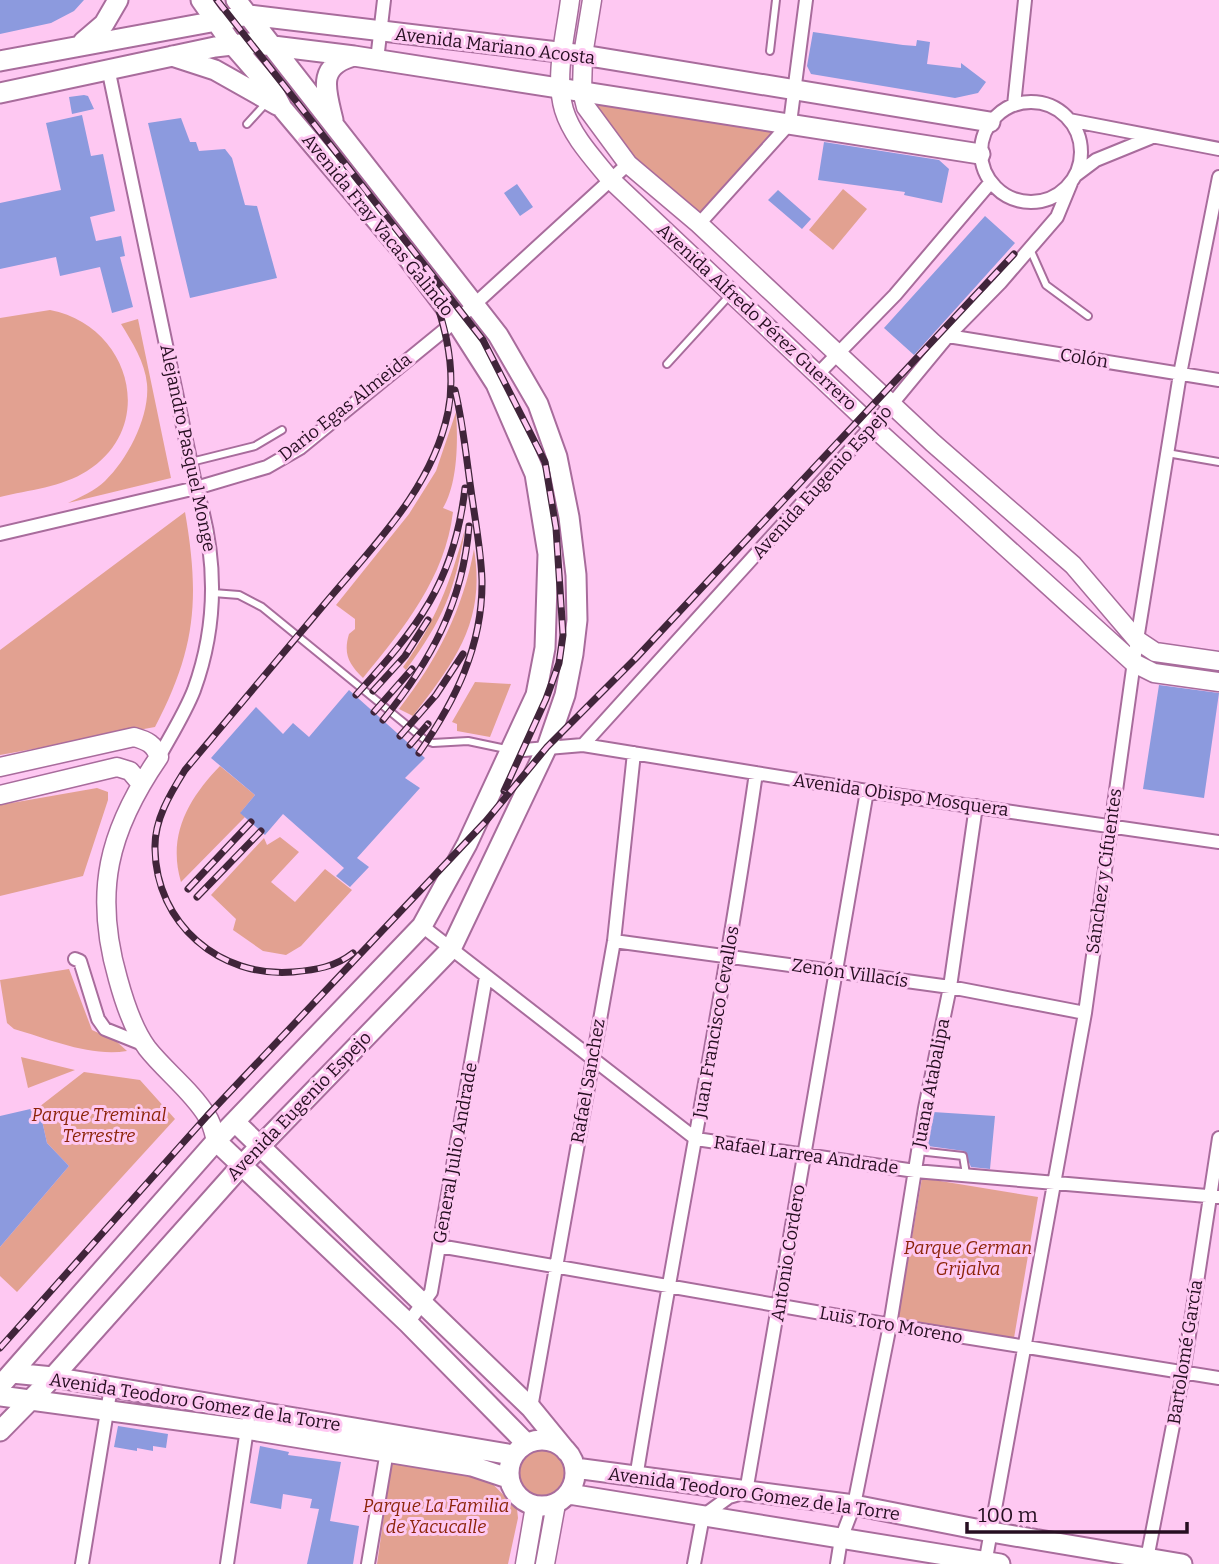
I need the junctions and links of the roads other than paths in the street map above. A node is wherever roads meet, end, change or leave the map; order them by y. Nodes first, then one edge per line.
1 (118, 0) edge
2 (201, 0) edge
3 (384, 0) edge
4 (570, 0) edge
5 (592, 0) edge
6 (776, 0) edge
7 (806, 0) edge
8 (1026, 0) edge
9 (243, 8) edge
10 (216, 19) junction
11 (381, 32) junction
12 (80, 44) junction
13 (232, 44) junction
14 (272, 48) junction
15 (770, 51) dead end
16 (573, 55) junction
17 (171, 56) junction
18 (354, 56) junction
19 (377, 60) junction
20 (0, 61) edge
21 (108, 68) junction
22 (562, 89) junction
23 (582, 91) junction
24 (793, 91) junction
25 (0, 93) edge
26 (275, 104) junction
27 (1014, 105) junction
28 (1069, 120) junction
29 (990, 122) junction
30 (790, 123) junction
31 (247, 124) dead end
32 (336, 131) junction
33 (1150, 138) junction
34 (1219, 149) edge
35 (980, 154) junction
36 (628, 164) junction
37 (1219, 177) edge
38 (610, 179) junction
39 (1073, 179) junction
40 (990, 183) junction
41 (699, 224) junction
42 (1030, 249) junction
43 (732, 293) junction
44 (473, 304) junction
45 (1088, 316) dead end
46 (456, 320) junction
47 (948, 336) junction
48 (838, 355) junction
49 (667, 364) dead end
50 (818, 374) junction
51 (1180, 374) junction
52 (1219, 380) edge
53 (891, 405) junction
54 (871, 425) junction
55 (282, 430) dead end
56 (1167, 453) junction
57 (191, 462) junction
58 (1219, 462) edge
59 (196, 488) junction
60 (0, 534) edge
61 (213, 593) junction
62 (1137, 640) junction
63 (1219, 661) edge
64 (1134, 663) junction
65 (1219, 682) edge
66 (583, 744) junction
67 (547, 747) junction
68 (512, 751) junction
69 (634, 753) junction
70 (159, 757) junction
71 (0, 767) edge
72 (756, 773) junction
73 (141, 784) junction
74 (867, 791) junction
75 (0, 795) edge
76 (976, 806) junction
77 (1110, 825) junction
78 (1219, 842) edge
79 (422, 926) junction
80 (614, 941) junction
81 (451, 948) junction
82 (730, 955) junction
83 (75, 958) dead end
84 (837, 971) junction
85 (486, 977) junction
86 (950, 987) junction
87 (1085, 1013) junction
88 (145, 1045) junction
89 (591, 1057) junction
90 (207, 1116) junction
91 (236, 1123) junction
92 (1219, 1138) edge
93 (696, 1139) junction
94 (216, 1141) junction
95 (261, 1145) junction
96 (918, 1151) junction
97 (804, 1156) junction
98 (242, 1165) junction
99 (915, 1171) junction
100 (966, 1175) junction
101 (1056, 1183) junction
102 (1214, 1197) edge
103 (439, 1246) junction
104 (557, 1267) junction
105 (667, 1285) junction
106 (424, 1304) junction
107 (780, 1304) junction
108 (408, 1323) junction
109 (890, 1325) junction
110 (1026, 1348) junction
111 (1183, 1374) junction
112 (4, 1377) edge
113 (53, 1377) junction
114 (1219, 1378) edge
115 (111, 1387) junction
116 (0, 1396) edge
117 (32, 1399) junction
118 (531, 1408) junction
119 (107, 1410) junction
120 (248, 1420) junction
121 (0, 1431) edge
122 (388, 1444) junction
123 (520, 1449) junction
124 (571, 1460) junction
125 (508, 1478) junction
126 (636, 1478) junction
127 (746, 1492) junction
128 (562, 1499) junction
129 (855, 1505) junction
130 (535, 1506) junction
131 (703, 1516) junction
132 (991, 1532) junction
133 (841, 1539) junction
134 (1146, 1561) edge
135 (990, 1563) edge
136 (82, 1564) edge
137 (227, 1564) edge
138 (368, 1564) edge
139 (524, 1564) edge
140 (545, 1564) edge
141 (694, 1564) edge
142 (837, 1564) edge
143 (1182, 1564) edge

1 - 12 main road
2 - 10 main road, Avenida Fray Vacas Galindo
3 - 11 street
4 - 16 street
5 - 16 street
6 - 15 lane
7 - 24 street
8 - 27 street
9 - 10 main road, Avenida Mariano Acosta
9 - 11 main road, Avenida Mariano Acosta
9 - 14 main road, Avenida Fray Vacas Galindo
10 - 12 main road, Avenida Mariano Acosta
10 - 13 main road, Avenida Fray Vacas Galindo
11 - 16 main road, Avenida Mariano Acosta
11 - 19 street
12 - 20 main road, Avenida Mariano Acosta
13 - 14 main road, Avenida Mariano Acosta
13 - 17 main road, Avenida Mariano Acosta
13 - 26 main road, Avenida Fray Vacas Galindo
14 - 18 main road, Avenida Mariano Acosta
14 - 32 main road, Avenida Fray Vacas Galindo
16 - 22 street, Avenida Alfredo Pérez Guerrero
16 - 23 street
16 - 24 main road, Avenida Mariano Acosta
17 - 21 main road, Avenida Mariano Acosta
17 - 26 main road
18 - 19 main road, Avenida Mariano Acosta
18 - 32 main road
19 - 22 main road, Avenida Mariano Acosta
21 - 25 main road, Avenida Mariano Acosta
21 - 57 street, Alejandro Pasquel Monge
22 - 23 main road, Avenida Mariano Acosta
22 - 38 street, Avenida Alfredo Pérez Guerrero
23 - 30 main road, Avenida Mariano Acosta
23 - 36 street, Avenida Alfredo Pérez Guerrero
24 - 29 main road, Avenida Mariano Acosta
24 - 30 street
26 - 31 lane
26 - 46 main road, Avenida Fray Vacas Galindo
27 - 28 street
27 - 29 street
28 - 33 street
28 - 39 street
29 - 35 street
30 - 35 main road, Avenida Mariano Acosta
30 - 41 street
32 - 44 main road, Avenida Fray Vacas Galindo
33 - 34 street
33 - 39 street
35 - 40 street
36 - 38 street, Dario Egas Almeida
36 - 41 street, Avenida Alfredo Pérez Guerrero
37 - 51 street, Sánchez y Cifuentes
38 - 43 street, Avenida Alfredo Pérez Guerrero
38 - 44 street, Dario Egas Almeida
39 - 40 street
39 - 42 street, Avenida Eugenio Espejo
40 - 48 street
41 - 48 street, Avenida Alfredo Pérez Guerrero
42 - 45 lane
42 - 47 street, Avenida Eugenio Espejo
43 - 49 lane
43 - 50 street, Avenida Alfredo Pérez Guerrero
44 - 46 street, Dario Egas Almeida
44 - 67 main road, Avenida Fray Vacas Galindo
46 - 59 street, Dario Egas Almeida
46 - 68 main road, Avenida Fray Vacas Galindo
47 - 51 street, Colón
47 - 53 street, Avenida Eugenio Espejo
48 - 50 street
48 - 53 street, Avenida Alfredo Pérez Guerrero
50 - 54 street, Avenida Alfredo Pérez Guerrero
51 - 52 street, Colón
51 - 56 street, Sánchez y Cifuentes
53 - 54 street, Avenida Eugenio Espejo
53 - 62 street, Avenida Alfredo Pérez Guerrero
54 - 64 street, Avenida Alfredo Pérez Guerrero
54 - 66 street, Avenida Eugenio Espejo
55 - 57 lane
56 - 58 lane
56 - 62 street, Sánchez y Cifuentes
57 - 59 street, Alejandro Pasquel Monge
59 - 60 street, Dario Egas Almeida
59 - 61 street, Alejandro Pasquel Monge
61 - 68 lane
61 - 70 street, Alejandro Pasquel Monge
62 - 63 street, Avenida Alfredo Pérez Guerrero
62 - 64 street, Sánchez y Cifuentes
64 - 65 street, Avenida Alfredo Pérez Guerrero
64 - 77 street, Sánchez y Cifuentes
66 - 67 street
66 - 69 street, Avenida Obispo Mosquera
67 - 68 street
67 - 81 main road, Avenida Eugenio Espejo
68 - 79 main road, Avenida Eugenio Espejo
69 - 72 street, Avenida Obispo Mosquera
69 - 80 street, Rafael Sanchez
70 - 71 street
70 - 73 street, Alejandro Pasquel Monge
72 - 74 street, Avenida Obispo Mosquera
72 - 82 street, Juan Francisco Cevallos
73 - 75 street
73 - 88 street, Alejandro Pasquel Monge
74 - 76 street, Avenida Obispo Mosquera
74 - 84 street, Antonio Cordero
76 - 77 street, Avenida Obispo Mosquera
76 - 86 street, Juana Atabalipa
77 - 78 street, Avenida Obispo Mosquera
77 - 87 street, Sánchez y Cifuentes
79 - 81 street, Rafael Larrea Andrade
79 - 91 main road, Avenida Eugenio Espejo
80 - 82 street, Zenón Villacís
80 - 89 street, Rafael Sanchez
81 - 85 street, Rafael Larrea Andrade
81 - 95 main road, Avenida Eugenio Espejo
82 - 84 street, Zenón Villacís
82 - 93 street, Juan Francisco Cevallos
83 - 88 street
84 - 86 street, Zenón Villacís
84 - 97 street, Antonio Cordero
85 - 89 street, Rafael Larrea Andrade
85 - 103 street, General Julio Andrade
86 - 87 street, Zenón Villacís
86 - 96 street, Juana Atabalipa
87 - 101 street, Sánchez y Cifuentes
88 - 90 street, Alejandro Pasquel Monge
89 - 93 street, Rafael Larrea Andrade
89 - 104 street, Rafael Sanchez
90 - 91 street
90 - 94 street, Alejandro Pasquel Monge
91 - 94 main road, Avenida Eugenio Espejo
91 - 95 main road
92 - 102 street, Bartolomé García
93 - 97 street, Rafael Larrea Andrade
93 - 105 street, Juan Francisco Cevallos
94 - 98 main road
94 - 112 main road, Avenida Eugenio Espejo
95 - 98 main road, Avenida Eugenio Espejo
95 - 106 main road
96 - 99 street, Juana Atabalipa
96 - 100 lane
97 - 99 street, Rafael Larrea Andrade
97 - 107 street, Antonio Cordero
98 - 108 main road
98 - 113 main road, Avenida Eugenio Espejo
99 - 100 street, Rafael Larrea Andrade
99 - 109 street, Juana Atabalipa
100 - 101 street, Rafael Larrea Andrade
101 - 102 street, Rafael Larrea Andrade
101 - 110 street, Sánchez y Cifuentes
102 - 111 street, Bartolomé García
103 - 104 street, Luis Toro Moreno
103 - 106 street, General Julio Andrade
104 - 105 street, Luis Toro Moreno
104 - 118 street, Rafael Sanchez
105 - 107 street, Luis Toro Moreno
105 - 126 street, Juan Francisco Cevallos
106 - 108 street, General Julio Andrade
106 - 118 main road
107 - 109 street, Luis Toro Moreno
107 - 127 street, Antonio Cordero
108 - 123 main road
109 - 110 street, Luis Toro Moreno
109 - 129 street, Juana Atabalipa
110 - 111 street, Luis Toro Moreno
110 - 132 street, Sánchez y Cifuentes
111 - 114 street, Luis Toro Moreno
111 - 134 street, Bartolomé García
112 - 113 main road, Avenida Teodoro Gomez de la Torre
113 - 115 main road, Avenida Teodoro Gomez de la Torre
113 - 117 main road, Avenida Eugenio Espejo
115 - 119 street
115 - 120 main road, Avenida Teodoro Gomez de la Torre
116 - 117 main road, Avenida Teodoro Gomez de la Torre
117 - 119 main road, Avenida Teodoro Gomez de la Torre
117 - 121 main road, Avenida Eugenio Espejo
118 - 124 main road
119 - 120 main road, Avenida Teodoro Gomez de la Torre
119 - 136 street
120 - 122 main road, Avenida Teodoro Gomez de la Torre
120 - 137 street
122 - 123 main road, Avenida Teodoro Gomez de la Torre
122 - 125 main road, Avenida Teodoro Gomez de la Torre
122 - 138 street
123 - 124 main road
123 - 125 main road
124 - 126 main road, Avenida Teodoro Gomez de la Torre
124 - 128 main road
125 - 130 main road
126 - 127 main road, Avenida Teodoro Gomez de la Torre
127 - 129 main road, Avenida Teodoro Gomez de la Torre
127 - 131 street
128 - 130 main road
128 - 131 main road, Avenida Teodoro Gomez de la Torre
128 - 140 street
129 - 132 main road, Avenida Teodoro Gomez de la Torre
129 - 133 street, Juana Atabalipa
130 - 139 street
131 - 133 main road, Avenida Teodoro Gomez de la Torre
131 - 141 street
132 - 134 main road, Avenida Teodoro Gomez de la Torre
132 - 135 street, Sánchez y Cifuentes
133 - 135 main road, Avenida Teodoro Gomez de la Torre
133 - 142 street, Juana Atabalipa
134 - 143 main road, Avenida Teodoro Gomez de la Torre

